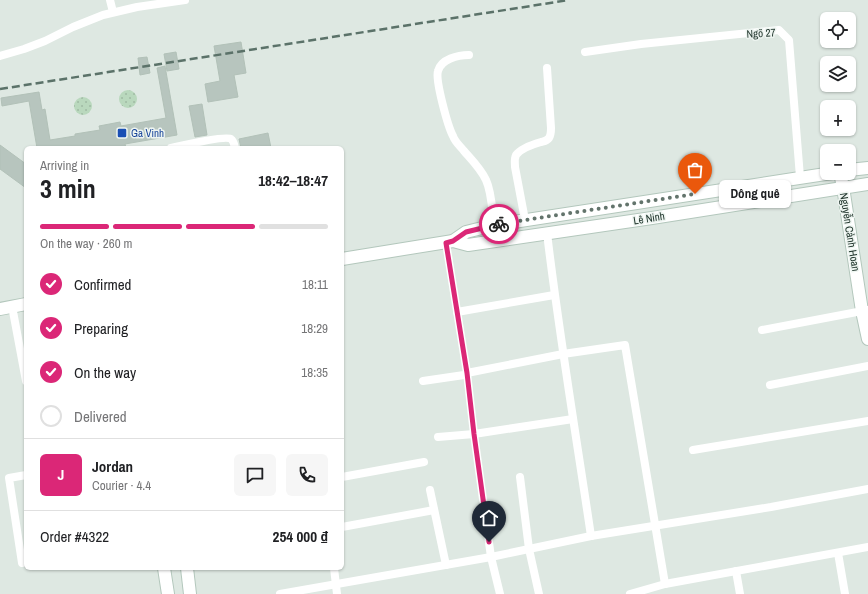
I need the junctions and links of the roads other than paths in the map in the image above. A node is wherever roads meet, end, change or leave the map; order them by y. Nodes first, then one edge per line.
1 (110, 0) edge
2 (185, 0) edge
3 (113, 12) junction
4 (585, 52) dead end
5 (469, 55) dead end
6 (0, 56) edge
7 (547, 68) dead end
8 (184, 146) edge
9 (234, 146) edge
10 (868, 168) edge
11 (856, 169) edge
12 (820, 174) edge
13 (800, 177) junction
14 (842, 180) edge
15 (868, 184) edge
16 (843, 187) junction
17 (650, 201) junction
18 (652, 218) junction
19 (525, 220) junction
20 (494, 225) junction
21 (547, 233) junction
22 (449, 242) junction
23 (344, 259) edge
24 (554, 295) junction
25 (24, 304) edge
26 (12, 306) junction
27 (0, 308) edge
28 (865, 310) edge
29 (457, 312) junction
30 (762, 330) dead end
31 (868, 339) edge
32 (563, 354) junction
33 (868, 366) edge
34 (24, 370) edge
35 (467, 373) junction
36 (423, 381) dead end
37 (770, 385) dead end
38 (573, 419) junction
39 (868, 421) edge
40 (474, 434) junction
41 (438, 437) dead end
42 (693, 450) dead end
43 (424, 462) dead end
44 (24, 475) edge
45 (344, 477) edge
46 (520, 477) dead end
47 (430, 490) dead end
48 (868, 490) edge
49 (434, 510) junction
50 (655, 526) junction
51 (344, 527) edge
52 (591, 536) junction
53 (868, 547) edge
54 (529, 549) junction
55 (838, 553) junction
56 (491, 557) junction
57 (22, 563) dead end
58 (446, 565) junction
59 (164, 570) edge
60 (187, 570) edge
61 (334, 570) edge
62 (736, 571) junction
63 (336, 584) junction
64 (665, 584) junction
65 (190, 590) edge
66 (167, 592) edge
67 (280, 594) edge
68 (337, 594) edge
69 (500, 594) edge
70 (539, 594) edge
71 (630, 594) edge
72 (740, 594) edge
73 (845, 594) edge

1 - 3 street
2 - 3 street
3 - 6 street
4 - 13 street, Ngõ 27
5 - 20 street
7 - 19 street
8 - 9 street
10 - 11 street
12 - 13 street, Lê Ninh
13 - 17 street, Lê Ninh
14 - 16 street, Nguyễn Cảnh Hoan
15 - 16 street, Lê Ninh
16 - 18 street, Lê Ninh
16 - 28 street, Nguyễn Cảnh Hoan
17 - 18 street
17 - 19 street, Lê Ninh
18 - 21 street, Lê Ninh
19 - 20 street, Lê Ninh
20 - 22 street, Lê Ninh
21 - 22 street, Lê Ninh
21 - 24 street
22 - 23 street, Lê Ninh
22 - 29 street
24 - 29 street
24 - 32 street
25 - 26 street
26 - 27 street
26 - 34 street
28 - 30 street
28 - 31 street, Nguyễn Cảnh Hoan
29 - 35 street
32 - 35 street
32 - 38 street
32 - 50 street
33 - 37 street
35 - 36 street
35 - 40 street
38 - 40 street
38 - 52 street
39 - 42 street
40 - 41 street
40 - 56 street
43 - 45 street
44 - 57 street
46 - 54 street
47 - 49 street
48 - 50 street
49 - 51 street
49 - 58 street
50 - 52 street
50 - 64 street
52 - 54 street
53 - 55 street
54 - 56 street
54 - 70 street
55 - 62 street
55 - 73 street
56 - 58 street
56 - 69 street
58 - 63 street
59 - 66 street
60 - 65 street
61 - 63 street
62 - 64 street
62 - 72 street
63 - 67 street
63 - 68 street
64 - 71 street
65 - 66 street

